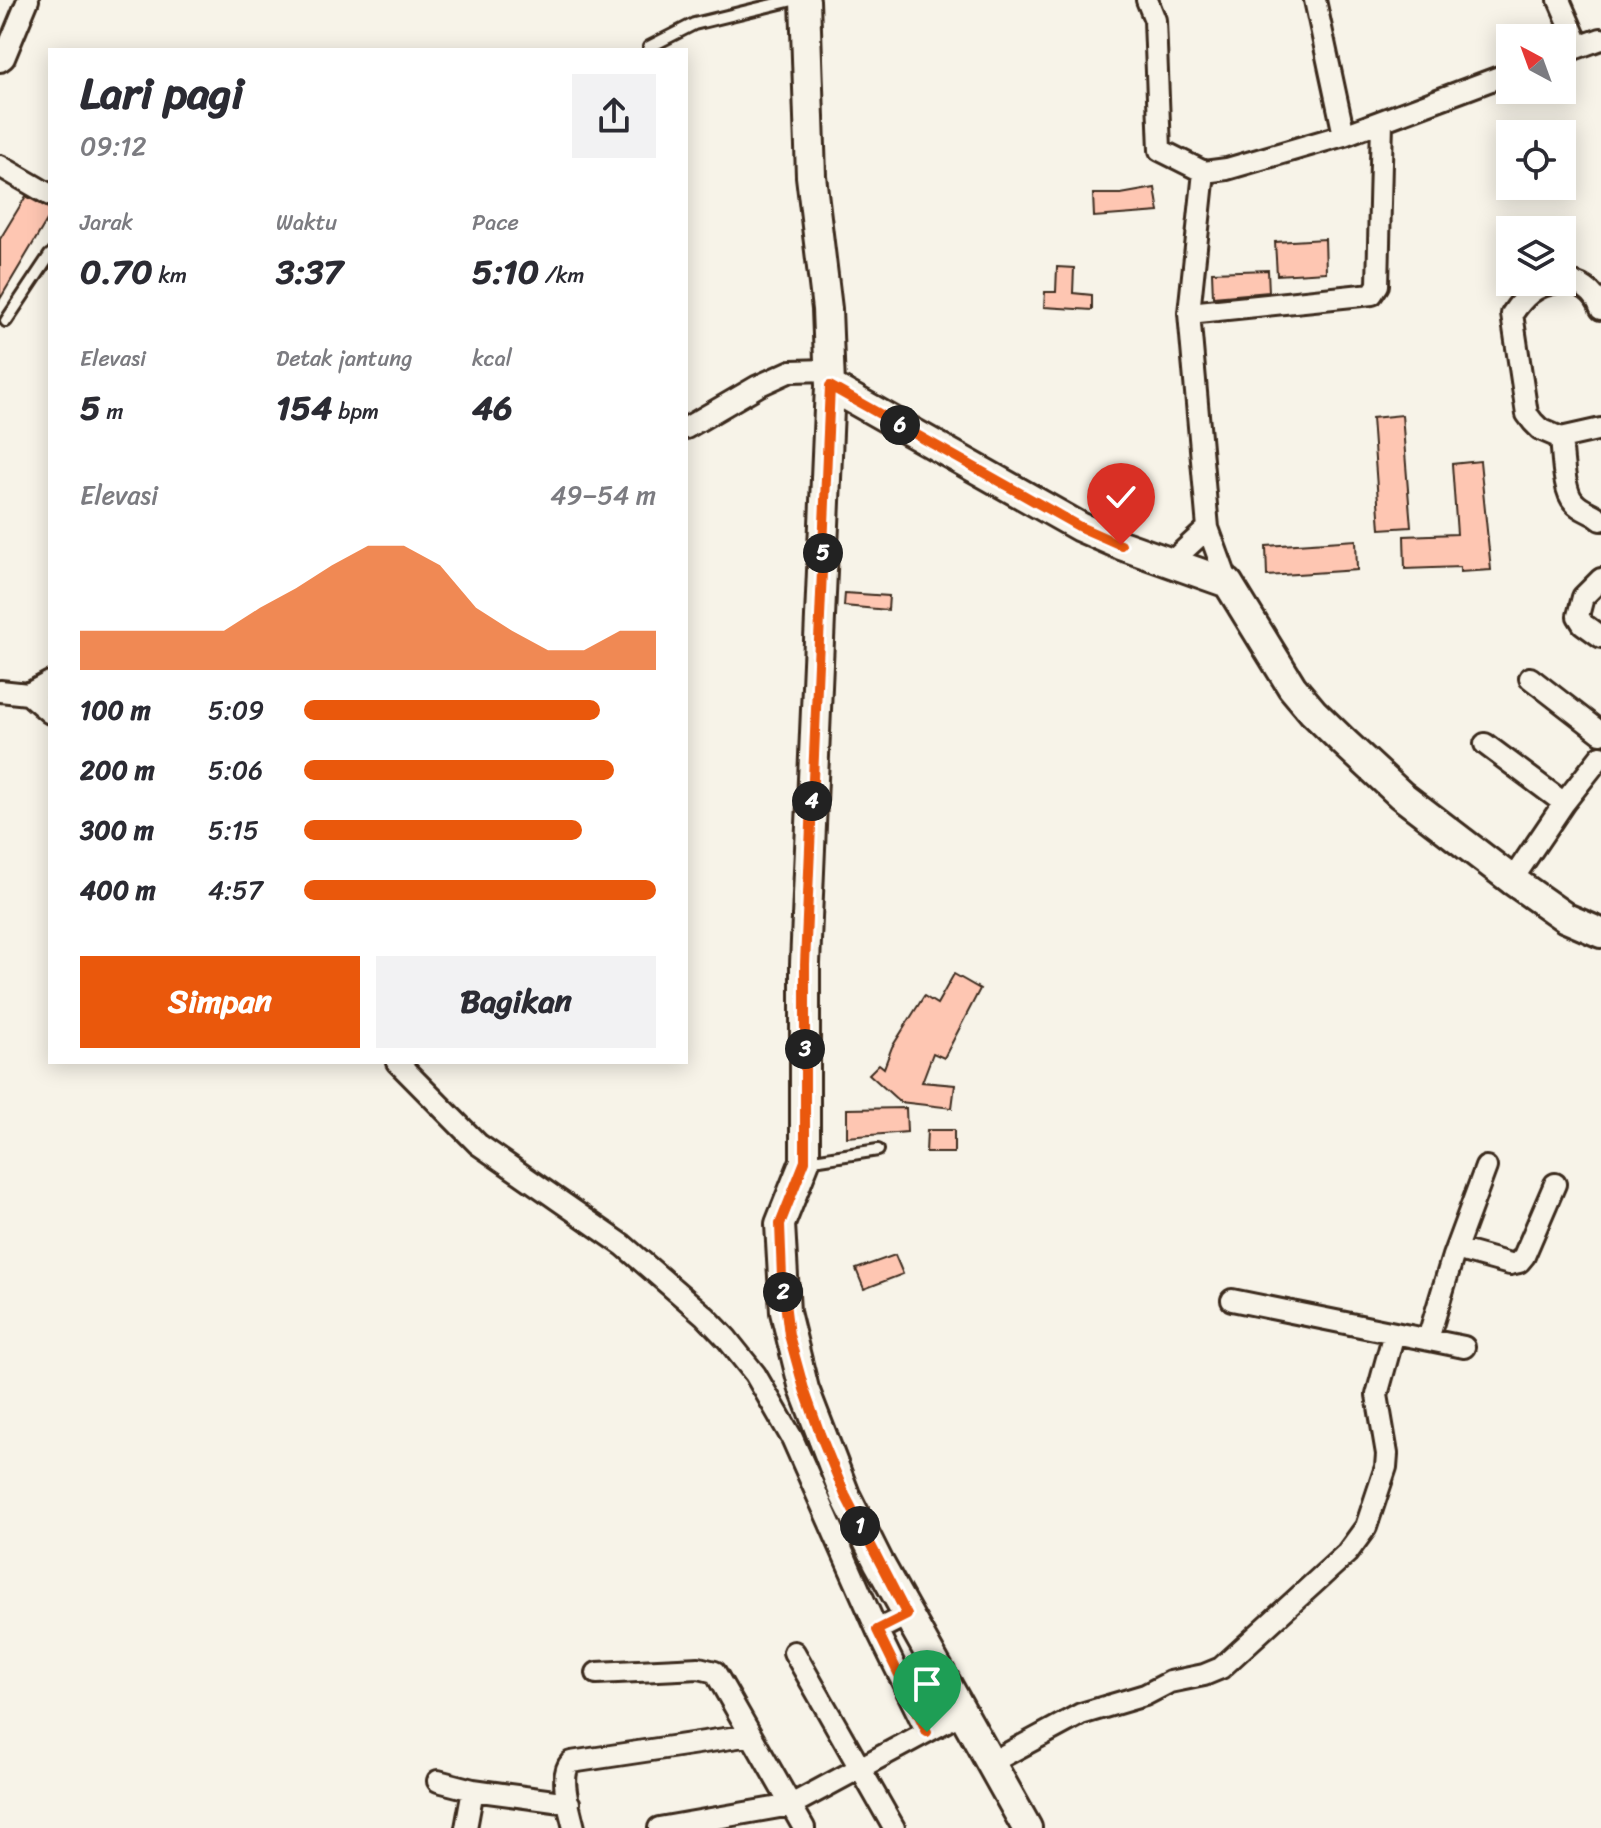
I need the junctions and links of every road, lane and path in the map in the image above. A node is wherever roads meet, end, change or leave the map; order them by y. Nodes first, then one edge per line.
1 (28, 0) edge
2 (793, 0) edge
3 (805, 0) edge
4 (1147, 0) edge
5 (1315, 0) edge
6 (1559, 0) edge
7 (1564, 24) edge
8 (1601, 39) edge
9 (649, 47) dead end
10 (1576, 48) edge
11 (0, 61) edge
12 (1496, 78) edge
13 (1382, 122) junction
14 (1344, 135) junction
15 (0, 166) edge
16 (1204, 172) junction
17 (48, 194) edge
18 (48, 258) edge
19 (1576, 283) edge
20 (1526, 296) edge
21 (1601, 309) edge
22 (1189, 313) junction
23 (6, 321) dead end
24 (830, 378) junction
25 (688, 427) edge
26 (1601, 429) edge
27 (1561, 438) junction
28 (1601, 520) edge
29 (1208, 528) junction
30 (1170, 563) junction
31 (1601, 579) edge
32 (1228, 583) junction
33 (1601, 637) edge
34 (1530, 678) dead end
35 (48, 683) edge
36 (0, 691) edge
37 (28, 694) junction
38 (48, 711) edge
39 (1601, 733) edge
40 (1485, 744) dead end
41 (1601, 756) edge
42 (1564, 803) junction
43 (1512, 880) junction
44 (1601, 933) edge
45 (399, 1064) edge
46 (878, 1150) dead end
47 (805, 1161) junction
48 (1486, 1167) dead end
49 (1555, 1184) dead end
50 (1456, 1249) junction
51 (1232, 1300) dead end
52 (1394, 1333) junction
53 (1428, 1339) junction
54 (1464, 1347) dead end
55 (907, 1615) junction
56 (877, 1630) junction
57 (794, 1652) dead end
58 (597, 1673) dead end
59 (962, 1713) junction
60 (927, 1732) junction
61 (751, 1735) junction
62 (992, 1762) junction
63 (860, 1769) junction
64 (438, 1781) dead end
65 (473, 1790) junction
66 (569, 1803) junction
67 (791, 1805) junction
68 (466, 1828) edge
69 (574, 1828) edge
70 (659, 1828) edge
71 (804, 1828) edge
72 (894, 1828) edge
73 (1027, 1828) edge

1 - 11 street
2 - 9 lane
3 - 24 street
4 - 16 street
5 - 14 street
6 - 7 street
8 - 10 street
12 - 13 street
13 - 14 street
13 - 22 street
14 - 16 street
15 - 17 street
16 - 22 street
18 - 23 lane
19 - 21 street
20 - 27 street
22 - 29 street
24 - 25 street
24 - 30 street
24 - 47 street
26 - 27 street
27 - 28 street
29 - 30 street
29 - 32 street
30 - 32 street
31 - 33 street
32 - 43 street
34 - 39 street
35 - 37 street
36 - 37 street
37 - 38 street
40 - 42 street
41 - 42 street
42 - 43 street
43 - 44 street
45 - 56 street
46 - 47 lane
47 - 55 street
48 - 50 street
49 - 50 street
50 - 53 street
51 - 52 street
52 - 53 street
52 - 62 street
53 - 54 street
55 - 56 street
55 - 59 street
56 - 60 street
57 - 63 street
58 - 61 street
59 - 60 street
59 - 62 street
60 - 63 street
61 - 66 street
61 - 67 street
62 - 73 street
63 - 67 street
63 - 72 street
64 - 65 street
65 - 66 street
65 - 68 street
66 - 69 street
67 - 70 street
67 - 71 street

